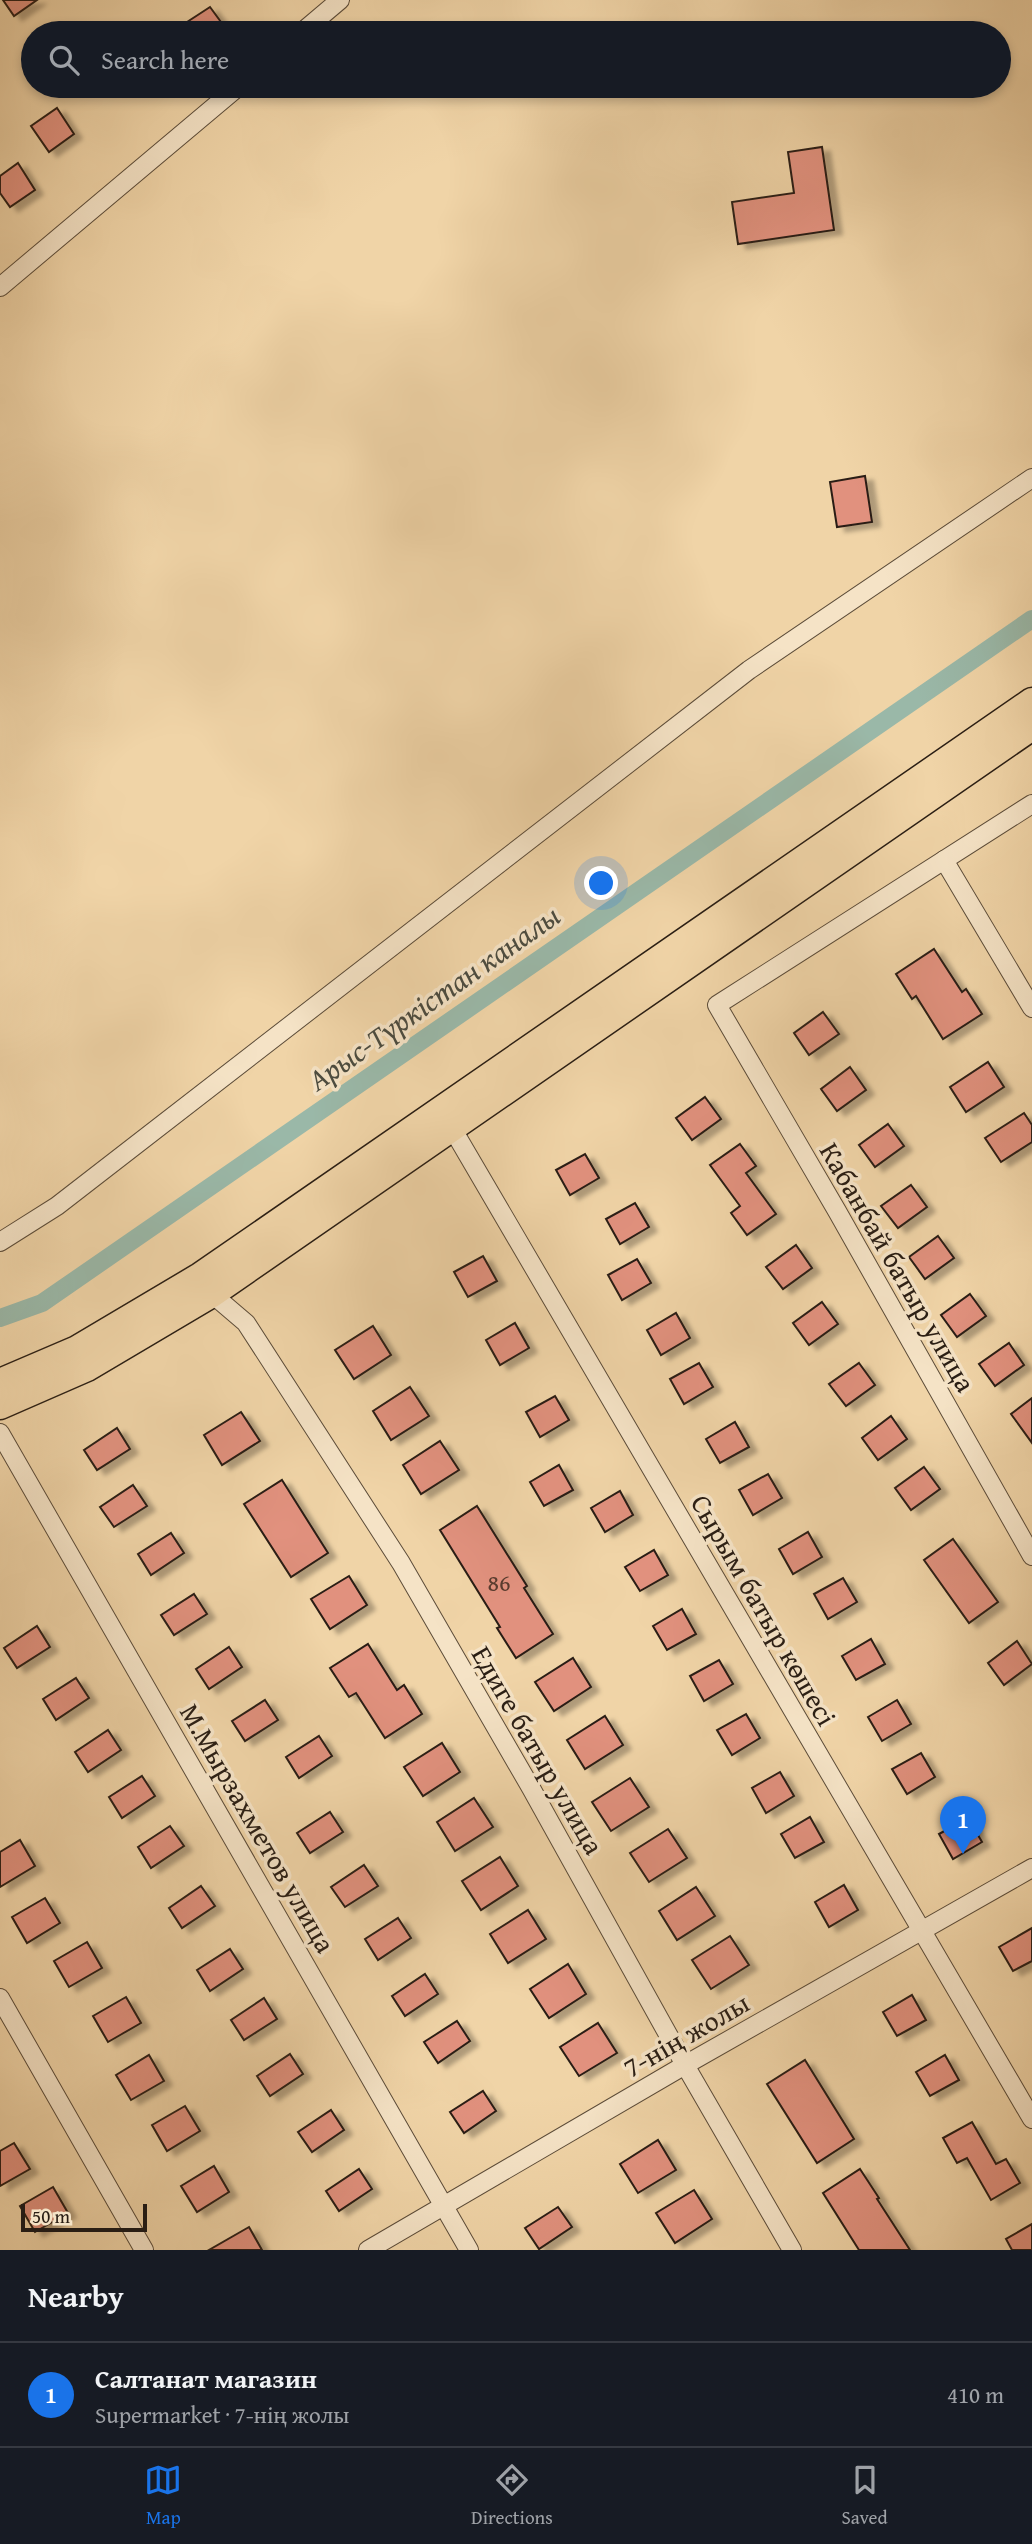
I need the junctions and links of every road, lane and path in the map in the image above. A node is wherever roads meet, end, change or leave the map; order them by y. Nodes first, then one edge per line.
1 (340, 0) edge
2 (315, 21) edge
3 (225, 98) edge
4 (0, 287) edge
5 (1032, 478) edge
6 (1032, 701) edge
7 (1032, 727) edge
8 (1032, 804) edge
9 (944, 860) junction
10 (1032, 1008) edge
11 (452, 1128) junction
12 (0, 1242) edge
13 (212, 1294) junction
14 (0, 1382) edge
15 (0, 1406) edge
16 (0, 1433) edge
17 (1032, 1556) edge
18 (1032, 1868) edge
19 (923, 1932) junction
20 (0, 1998) edge
21 (685, 2065) junction
22 (1032, 2119) edge
23 (444, 2206) junction
24 (144, 2250) edge
25 (368, 2250) edge
26 (470, 2250) edge
27 (792, 2250) edge

1 - 2 street
3 - 4 street
5 - 12 street
6 - 14 highway
7 - 11 highway
8 - 9 street
9 - 10 street
9 - 17 street, Кабанбай батыр улица
11 - 13 highway
11 - 19 street, Сырым батыр көшесі
13 - 15 highway
13 - 21 street, Едиге батыр улица
16 - 23 street, М.Мырзахметов улица
18 - 19 street, 7-нің жолы
19 - 21 street, 7-нің жолы
19 - 22 street, Сырым батыр көшесі
20 - 24 street
21 - 23 street, 7-нің жолы
21 - 27 street, Едиге батыр улица
23 - 25 street, 7-нің жолы
23 - 26 street, М.Мырзахметов улица

